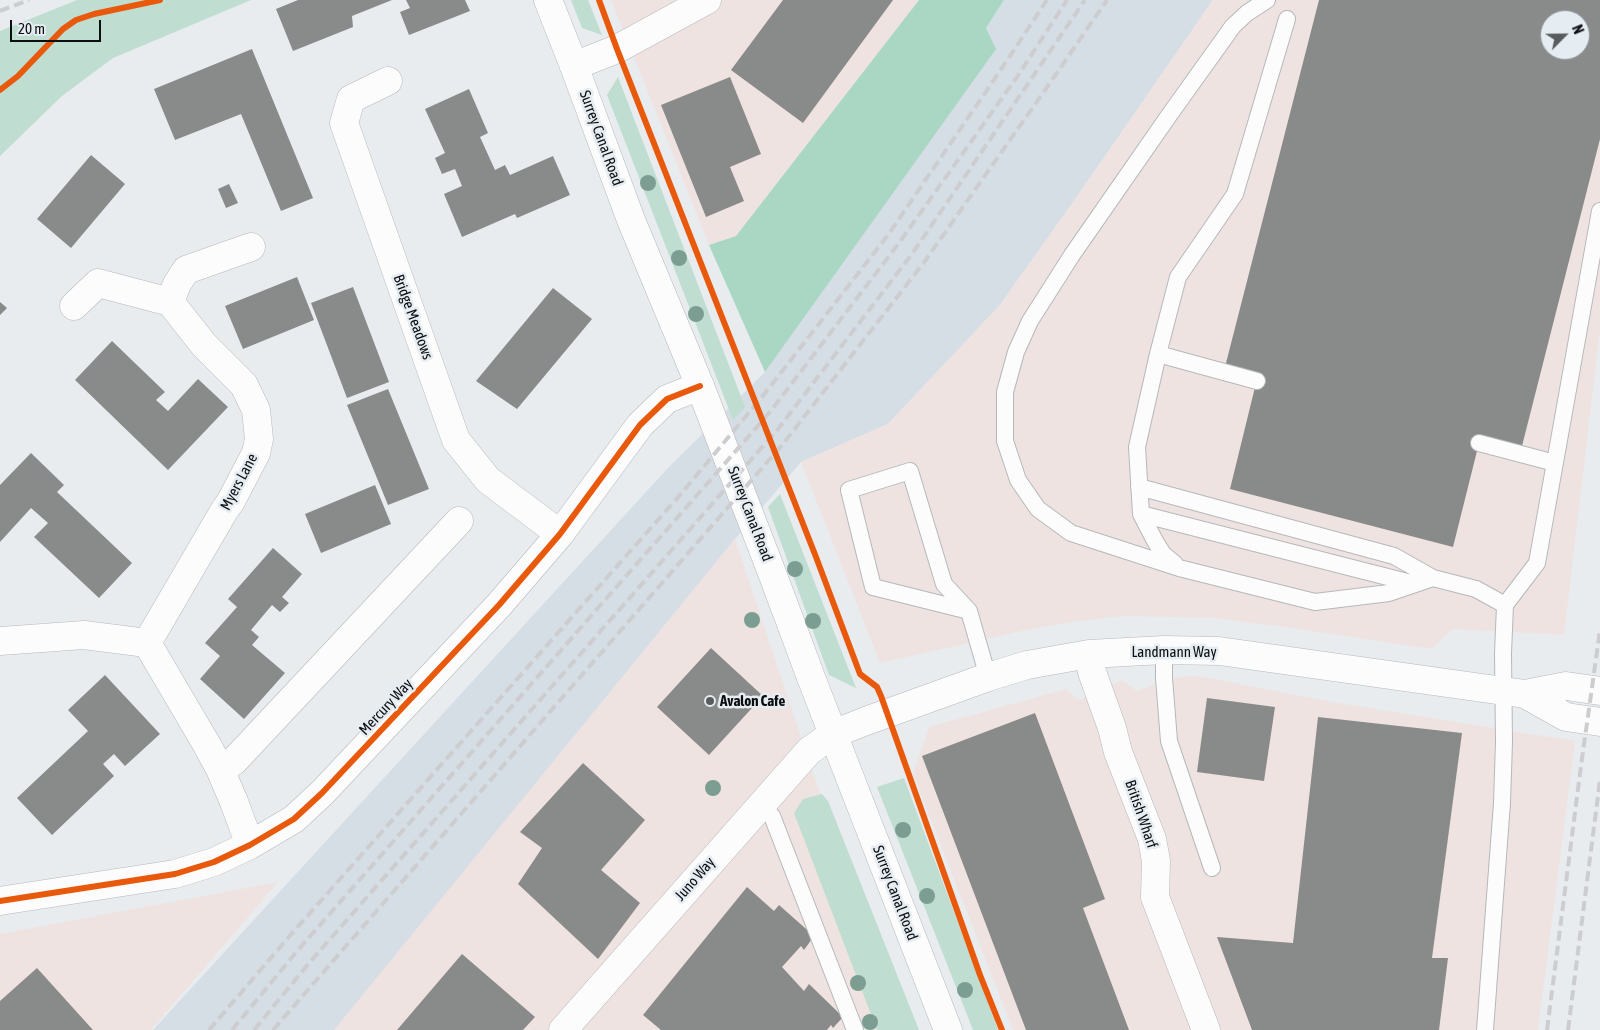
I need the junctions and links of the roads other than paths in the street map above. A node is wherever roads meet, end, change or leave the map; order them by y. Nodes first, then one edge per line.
1 (548, 0) edge
2 (707, 0) edge
3 (1267, 0) edge
4 (1286, 18) dead end
5 (574, 66) junction
6 (388, 82) dead end
7 (1600, 211) edge
8 (251, 247) dead end
9 (170, 302) junction
10 (74, 306) dead end
11 (1158, 354) junction
12 (1257, 381) dead end
13 (700, 386) junction
14 (1479, 443) dead end
15 (1555, 463) junction
16 (1139, 487) junction
17 (1141, 514) junction
18 (459, 521) dead end
19 (560, 534) junction
20 (1178, 568) junction
21 (1433, 578) junction
22 (1415, 584) junction
23 (1505, 605) junction
24 (969, 611) junction
25 (0, 642) edge
26 (147, 643) junction
27 (1164, 650) junction
28 (1089, 654) junction
29 (988, 677) junction
30 (1600, 691) edge
31 (1514, 692) junction
32 (1600, 722) edge
33 (833, 734) junction
34 (220, 769) junction
35 (760, 805) junction
36 (250, 846) junction
37 (1212, 868) dead end
38 (0, 901) edge
39 (563, 1030) edge
40 (855, 1030) edge
41 (948, 1030) edge
42 (1206, 1030) edge
43 (1486, 1030) edge

1 - 5 street, Surrey Canal Road
2 - 5 street
3 - 20 lane
4 - 11 lane
5 - 13 street, Surrey Canal Road
6 - 19 street, Bridge Meadows
7 - 15 lane
8 - 9 street
9 - 10 street
9 - 26 street, Myers Lane
11 - 12 lane
11 - 16 lane
13 - 19 street, Mercury Way
13 - 33 street, Surrey Canal Road
14 - 15 lane
15 - 23 lane
16 - 17 lane
16 - 21 lane
17 - 20 lane
17 - 22 lane
18 - 34 street
19 - 36 street, Mercury Way
20 - 22 lane
21 - 22 lane
21 - 23 lane
23 - 31 lane
24 - 24 lane
24 - 29 lane
25 - 26 street
26 - 34 street
27 - 28 street, Landmann Way
27 - 31 street, Landmann Way
27 - 37 lane
28 - 29 street, Landmann Way
28 - 42 street, British Wharf
29 - 33 street, Landmann Way
30 - 31 street, Landmann Way
31 - 32 street, Landmann Way
31 - 43 lane
33 - 35 street, Juno Way
33 - 41 street, Surrey Canal Road
34 - 36 street
35 - 39 street, Juno Way
35 - 40 lane
36 - 38 street, Mercury Way

